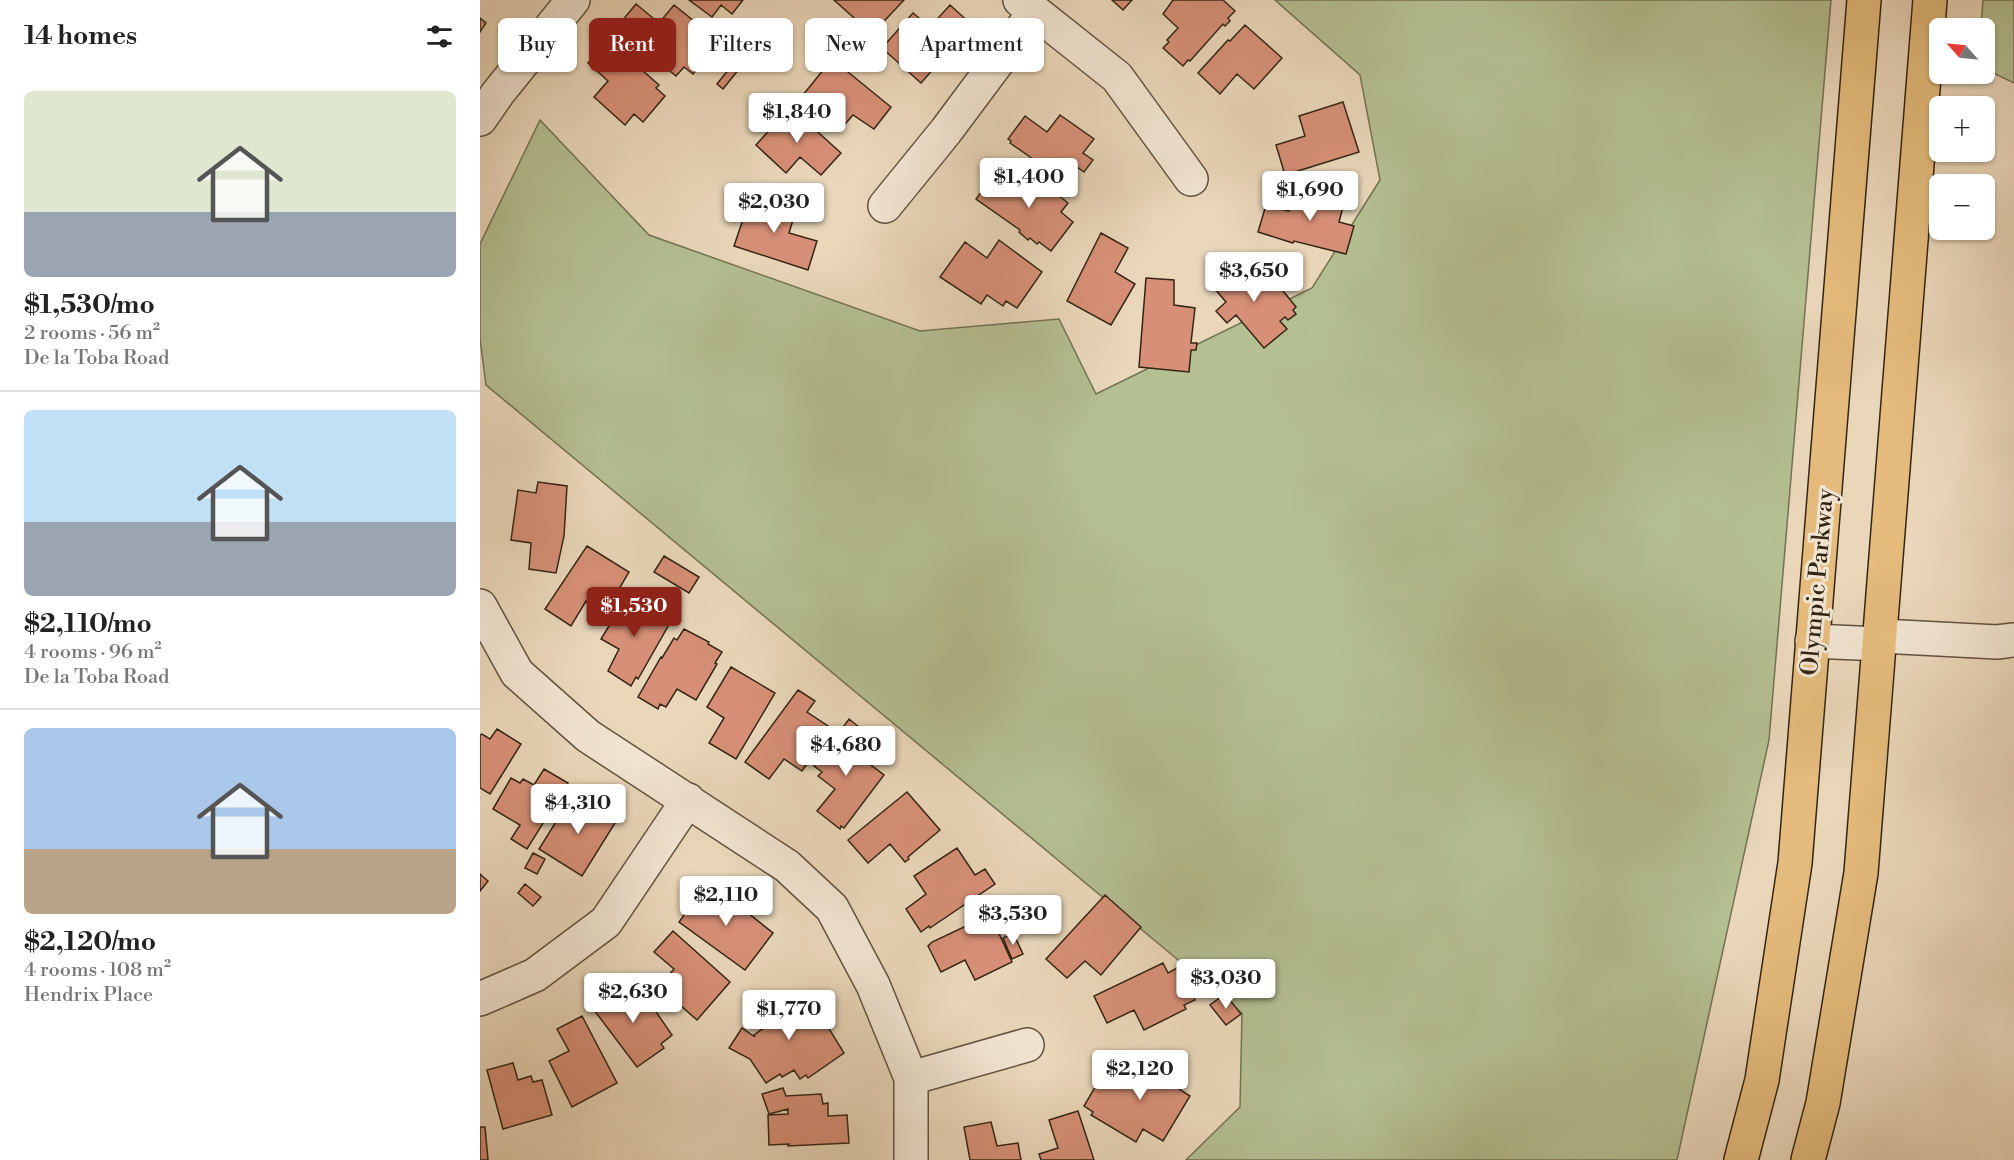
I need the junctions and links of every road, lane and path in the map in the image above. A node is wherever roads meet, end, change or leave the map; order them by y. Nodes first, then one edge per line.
1 (573, 0) edge
2 (1864, 0) edge
3 (1930, 0) edge
4 (1027, 6) edge
5 (480, 119) edge
6 (1191, 179) dead end
7 (885, 206) dead end
8 (480, 606) edge
9 (1881, 640) junction
10 (2014, 640) edge
11 (1812, 641) junction
12 (688, 800) junction
13 (480, 999) edge
14 (1027, 1045) dead end
15 (911, 1078) junction
16 (911, 1160) edge
17 (1741, 1160) edge
18 (1808, 1160) edge

1 - 5 street
2 - 11 main road, Olympic Parkway
3 - 9 main road
4 - 6 street
4 - 7 street
8 - 12 street
9 - 10 street
9 - 11 street
9 - 18 main road
11 - 17 main road, Olympic Parkway
12 - 13 street
12 - 15 street
14 - 15 street
15 - 16 street

